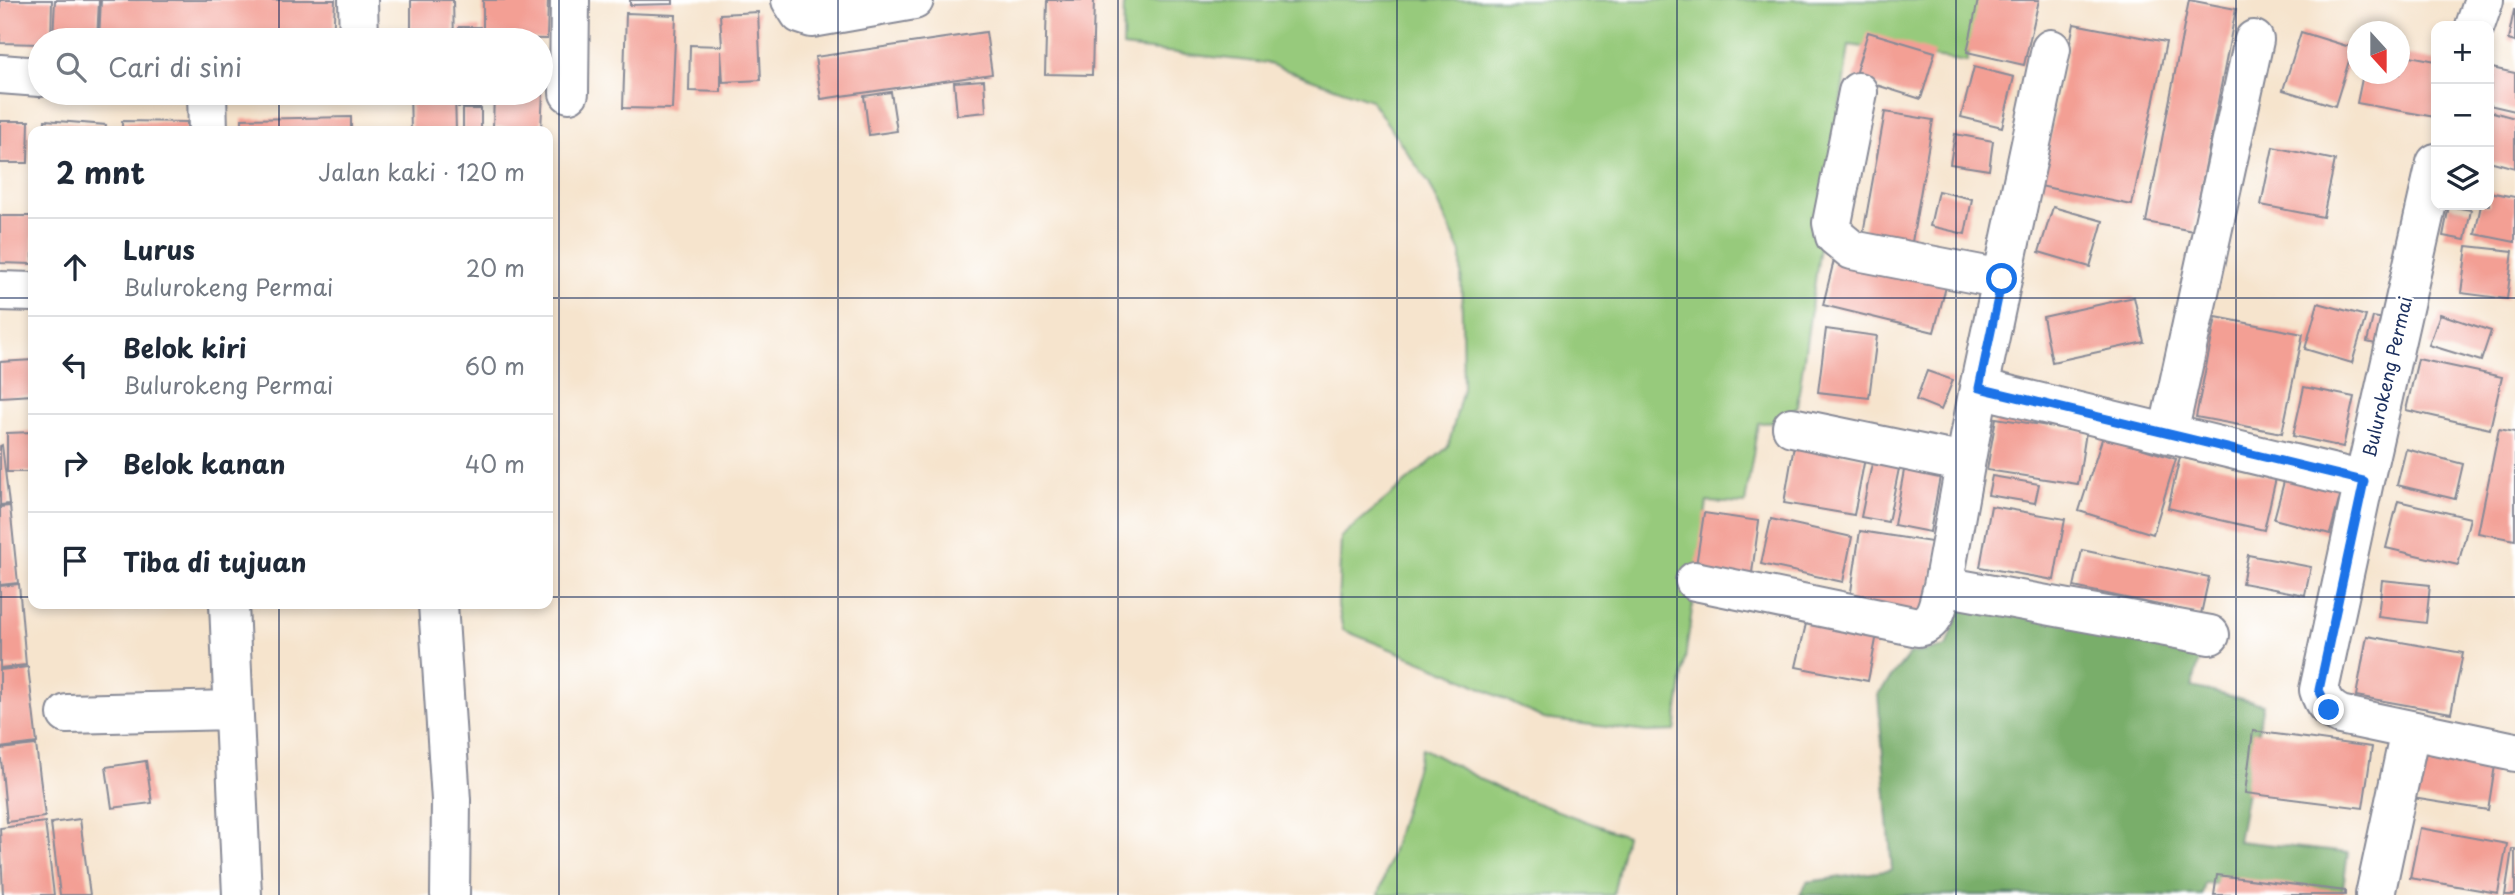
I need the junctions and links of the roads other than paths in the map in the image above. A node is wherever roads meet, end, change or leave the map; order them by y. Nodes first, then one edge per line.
1 (358, 0) edge
2 (570, 0) edge
3 (791, 0) edge
4 (914, 0) edge
5 (2484, 0) edge
6 (2478, 21) edge
7 (359, 28) edge
8 (2254, 40) dead end
9 (2051, 49) dead end
10 (0, 75) edge
11 (28, 76) edge
12 (1858, 92) dead end
13 (569, 93) dead end
14 (207, 105) edge
15 (208, 126) edge
16 (2431, 185) edge
17 (2002, 279) junction
18 (0, 291) edge
19 (28, 292) edge
20 (1979, 388) junction
21 (1792, 427) dead end
22 (2168, 434) junction
23 (1965, 463) junction
24 (2364, 481) junction
25 (1695, 581) dead end
26 (1942, 586) junction
27 (229, 609) edge
28 (438, 609) edge
29 (2210, 635) dead end
30 (233, 710) junction
31 (67, 714) dead end
32 (2410, 731) junction
33 (2515, 752) edge
34 (242, 895) edge
35 (450, 895) edge
36 (2375, 895) edge

1 - 7 street
2 - 13 street
3 - 4 street
5 - 6 street
8 - 22 street
9 - 17 street
10 - 11 street
12 - 17 street
14 - 15 street
16 - 24 street, Bulurokeng Permai
17 - 20 street
18 - 19 street
20 - 22 street, Bulurokeng Permai
20 - 23 street
21 - 23 street
22 - 24 street, Bulurokeng Permai
23 - 26 street
24 - 32 street
25 - 26 street
26 - 29 street
27 - 30 street
28 - 35 street
30 - 31 street
30 - 34 street
32 - 33 street
32 - 36 street

